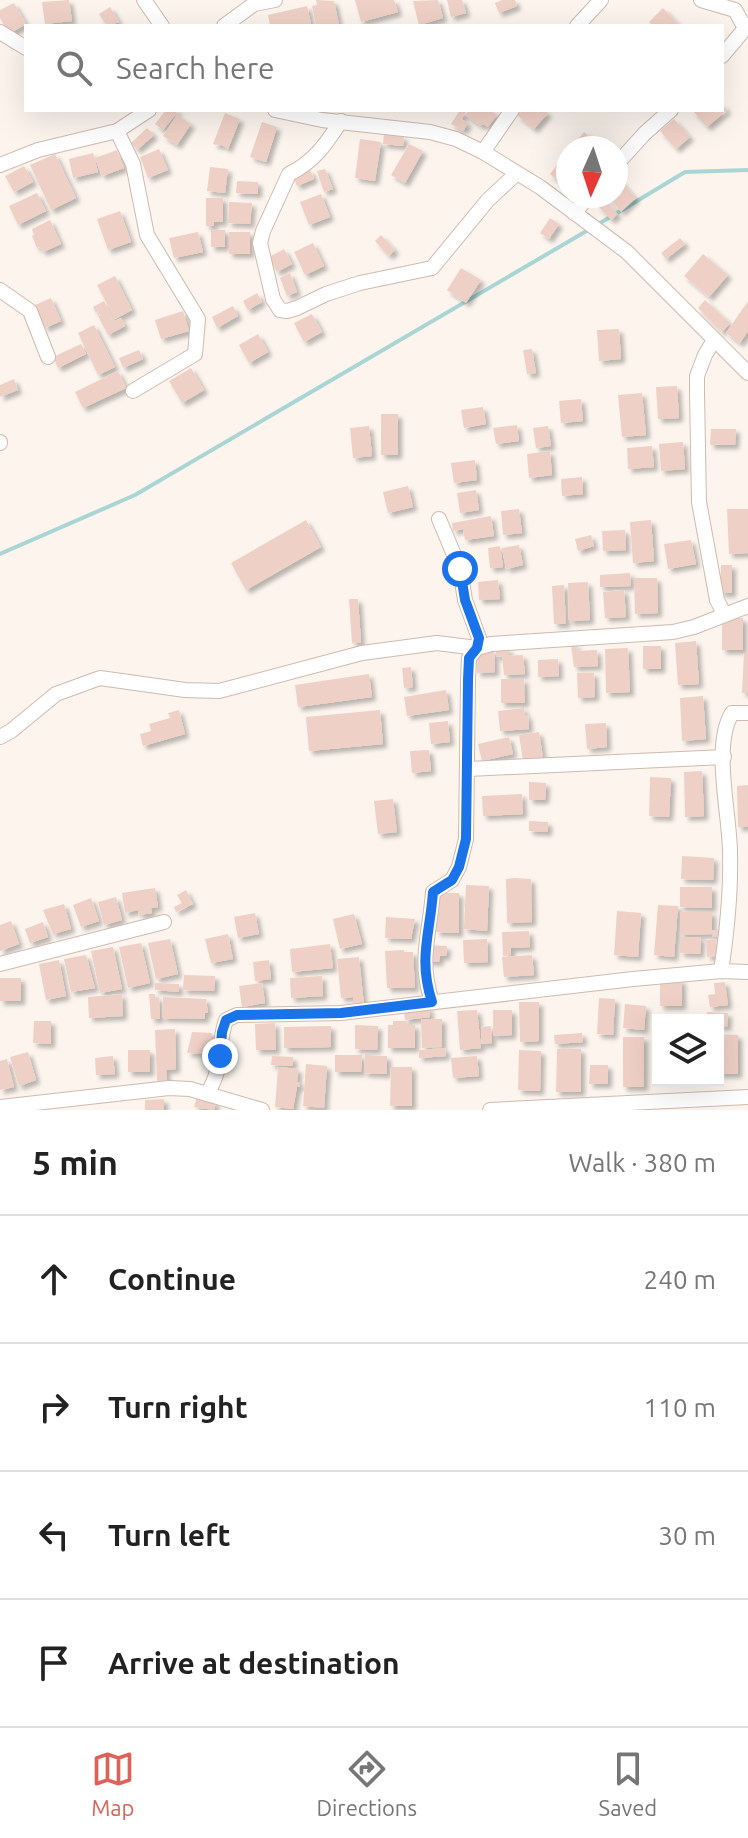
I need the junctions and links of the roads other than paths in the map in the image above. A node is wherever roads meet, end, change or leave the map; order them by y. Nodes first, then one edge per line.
1 (144, 0) edge
2 (275, 0) edge
3 (601, 0) edge
4 (701, 0) edge
5 (254, 2) edge
6 (161, 24) edge
7 (226, 24) edge
8 (579, 24) edge
9 (746, 27) edge
10 (0, 32) edge
11 (24, 47) edge
12 (724, 54) edge
13 (146, 112) edge
14 (287, 112) edge
15 (511, 112) edge
16 (669, 112) edge
17 (341, 121) junction
18 (117, 131) junction
19 (483, 152) junction
20 (628, 152) edge
21 (0, 165) edge
22 (516, 174) junction
23 (578, 208) edge
24 (574, 213) junction
25 (0, 290) edge
26 (714, 340) junction
27 (48, 357) dead end
28 (748, 373) edge
29 (133, 391) dead end
30 (439, 519) dead end
31 (748, 606) edge
32 (724, 614) junction
33 (477, 648) junction
34 (748, 713) edge
35 (0, 737) edge
36 (724, 757) junction
37 (468, 769) junction
38 (164, 922) dead end
39 (0, 964) edge
40 (721, 971) junction
41 (748, 972) edge
42 (432, 1002) junction
43 (207, 1094) junction
44 (748, 1097) edge
45 (0, 1107) edge
46 (244, 1108) edge
47 (496, 1109) edge
48 (262, 1110) edge

1 - 6 street
2 - 5 street
3 - 8 street
4 - 9 street
5 - 7 street
9 - 12 street
10 - 11 street
13 - 18 street
14 - 17 street
15 - 19 street
16 - 20 street
17 - 19 street
17 - 22 street
18 - 21 street
18 - 29 street
19 - 22 street
22 - 24 street
23 - 24 street
24 - 26 street
25 - 27 street
26 - 28 street
26 - 32 street
30 - 33 street
31 - 32 street
32 - 33 street
33 - 35 street
33 - 37 street
34 - 36 street
36 - 37 street
36 - 40 street
37 - 42 street
38 - 39 street
40 - 41 street
40 - 42 street
42 - 43 street
43 - 45 street
43 - 46 street
44 - 47 street
46 - 48 street

